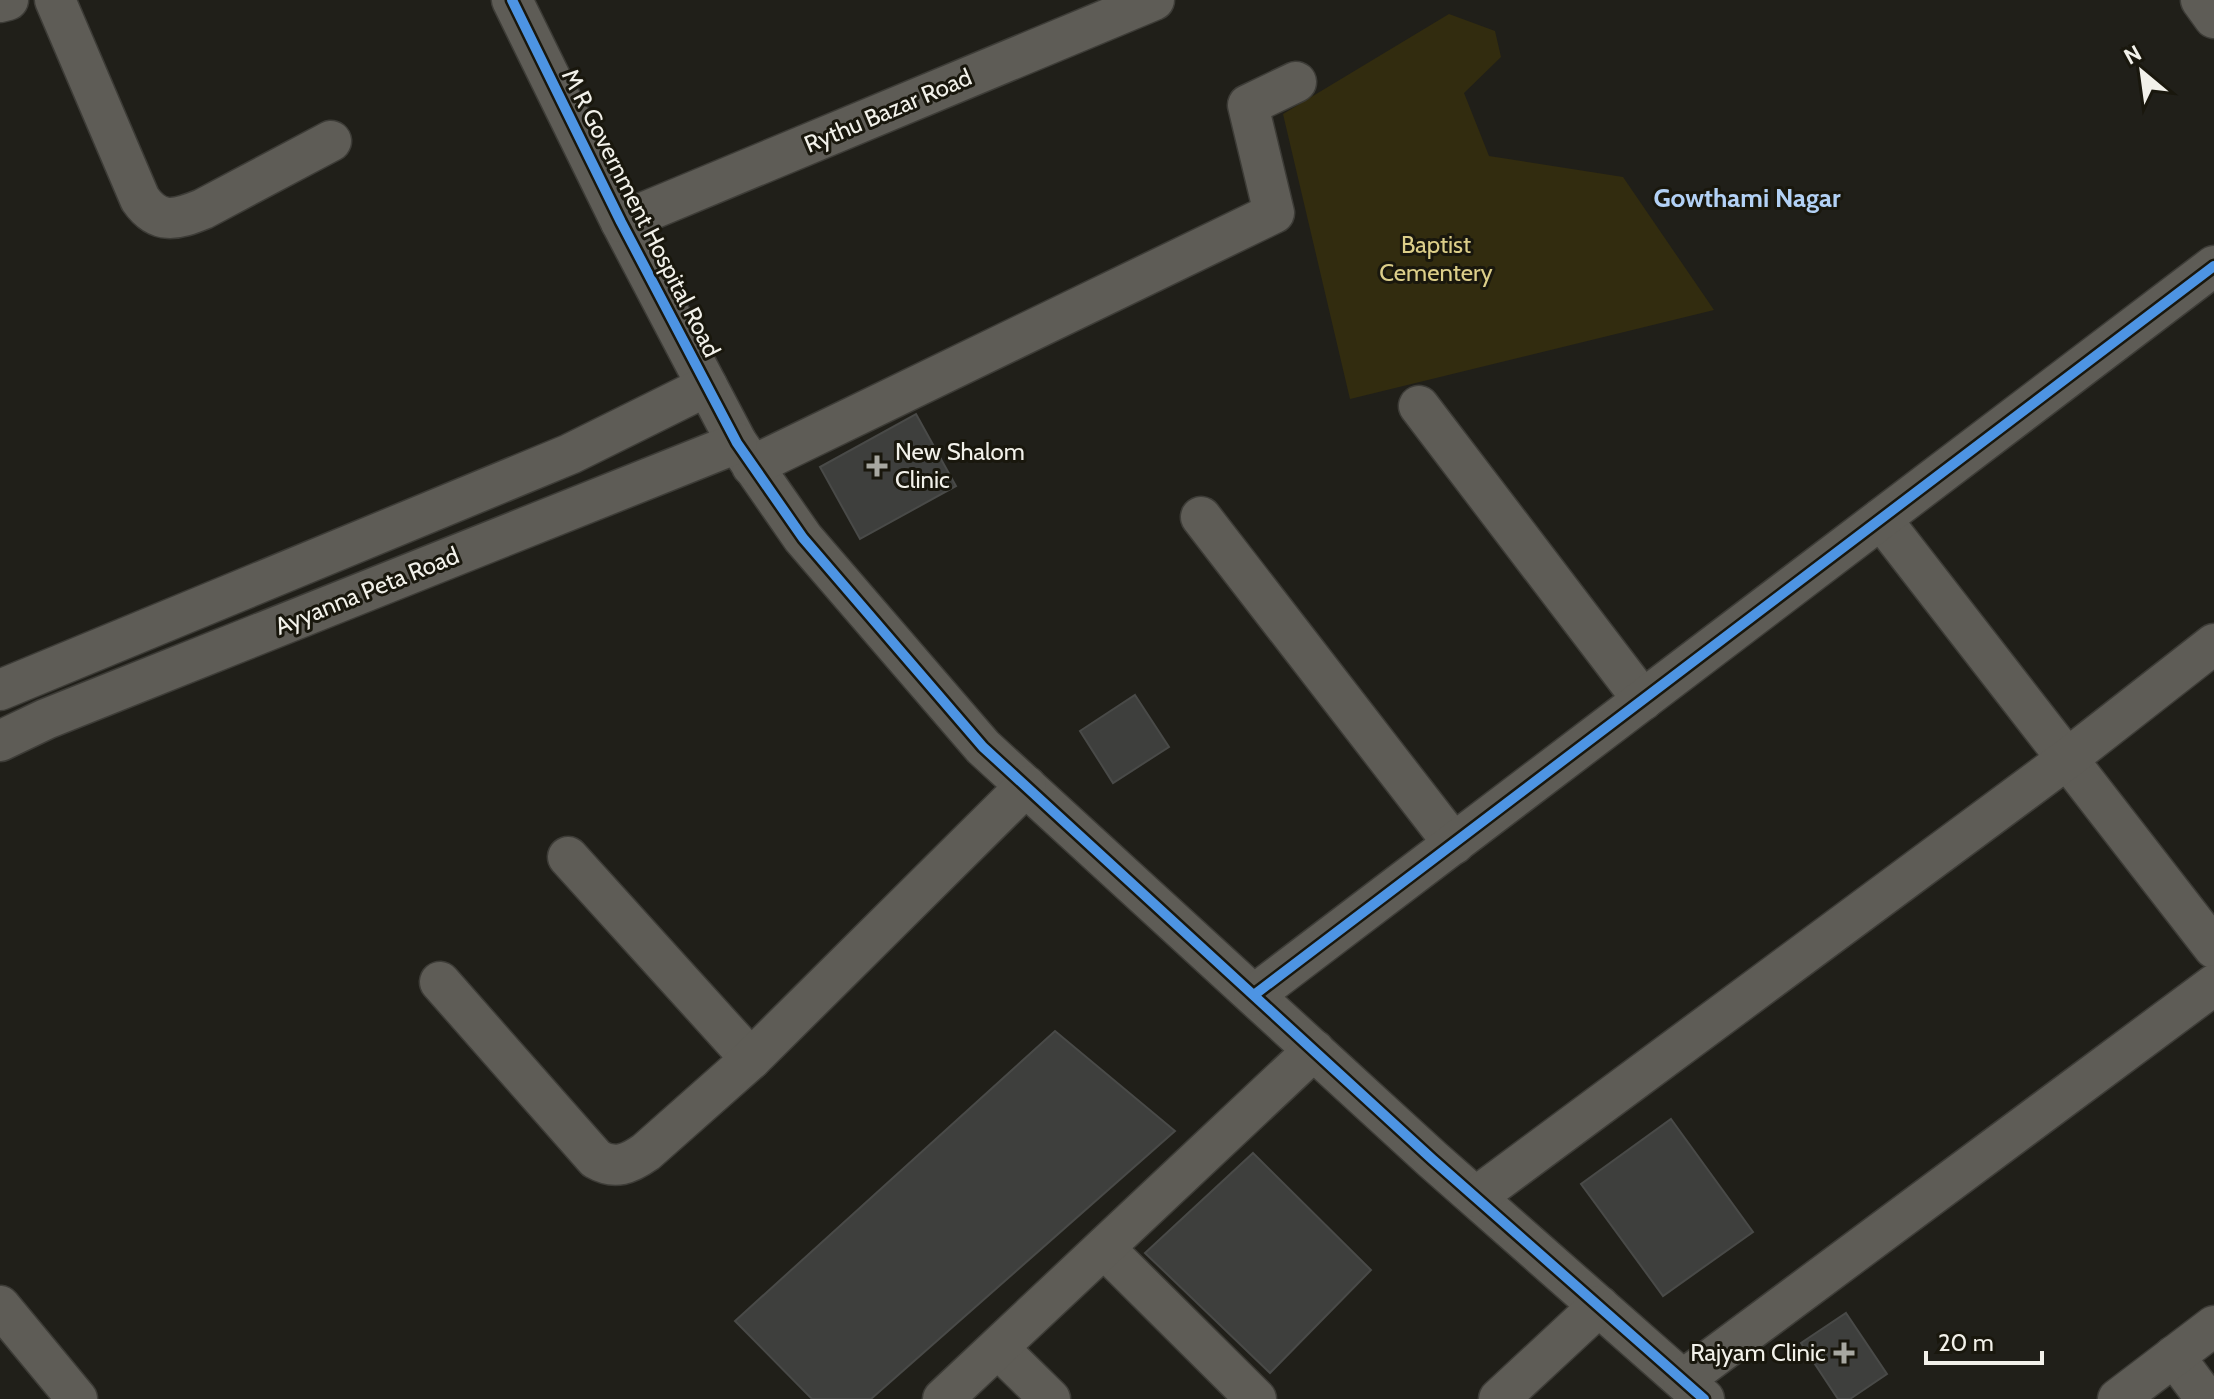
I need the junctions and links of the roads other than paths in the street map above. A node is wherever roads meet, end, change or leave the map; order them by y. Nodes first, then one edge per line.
1 (8, 0) edge
2 (55, 0) edge
3 (512, 0) edge
4 (1154, 0) edge
5 (2201, 0) edge
6 (0, 2) edge
7 (2214, 18) edge
8 (1296, 82) dead end
9 (331, 141) dead end
10 (621, 222) junction
11 (2214, 266) edge
12 (707, 386) junction
13 (1419, 406) dead end
14 (744, 454) junction
15 (1201, 517) dead end
16 (1881, 519) junction
17 (2214, 644) edge
18 (0, 690) edge
19 (1643, 700) junction
20 (0, 741) edge
21 (2067, 759) junction
22 (1026, 786) junction
23 (1454, 844) junction
24 (568, 857) dead end
25 (2214, 948) edge
26 (440, 982) dead end
27 (2214, 985) edge
28 (1254, 995) junction
29 (1314, 1050) junction
30 (751, 1059) junction
31 (1476, 1197) junction
32 (1104, 1248) junction
33 (0, 1306) edge
34 (1599, 1306) junction
35 (2214, 1326) edge
36 (998, 1348) junction
37 (2174, 1356) junction
38 (1693, 1390) edge
39 (77, 1399) edge
40 (943, 1399) edge
41 (1050, 1399) edge
42 (1256, 1399) edge
43 (1499, 1399) edge
44 (2118, 1399) edge
45 (2206, 1399) edge

1 - 6 street
2 - 9 street
3 - 10 street, M R Government Hospital Road
4 - 10 street, Rythu Bazar Road
5 - 7 street
8 - 14 street, Ayyanna Peta Road
10 - 12 street, M R Government Hospital Road
11 - 16 street
12 - 14 street, M R Government Hospital Road
12 - 18 street
13 - 19 street
14 - 20 street, Ayyanna Peta Road
14 - 22 street, M R Government Hospital Road
15 - 23 street
16 - 19 street
16 - 21 street
17 - 21 street
19 - 23 street
21 - 25 street
21 - 31 street
22 - 28 street, M R Government Hospital Road
22 - 30 street
23 - 28 street
24 - 30 street
26 - 30 street
27 - 38 street
28 - 29 street, M R Government Hospital Road
29 - 31 street, M R Government Hospital Road
29 - 32 street
31 - 34 street, M R Government Hospital Road
32 - 36 street
32 - 42 street
33 - 39 street
34 - 38 street, M R Government Hospital Road
34 - 43 street
35 - 37 street
36 - 40 street
36 - 41 street
37 - 44 street
37 - 45 street

